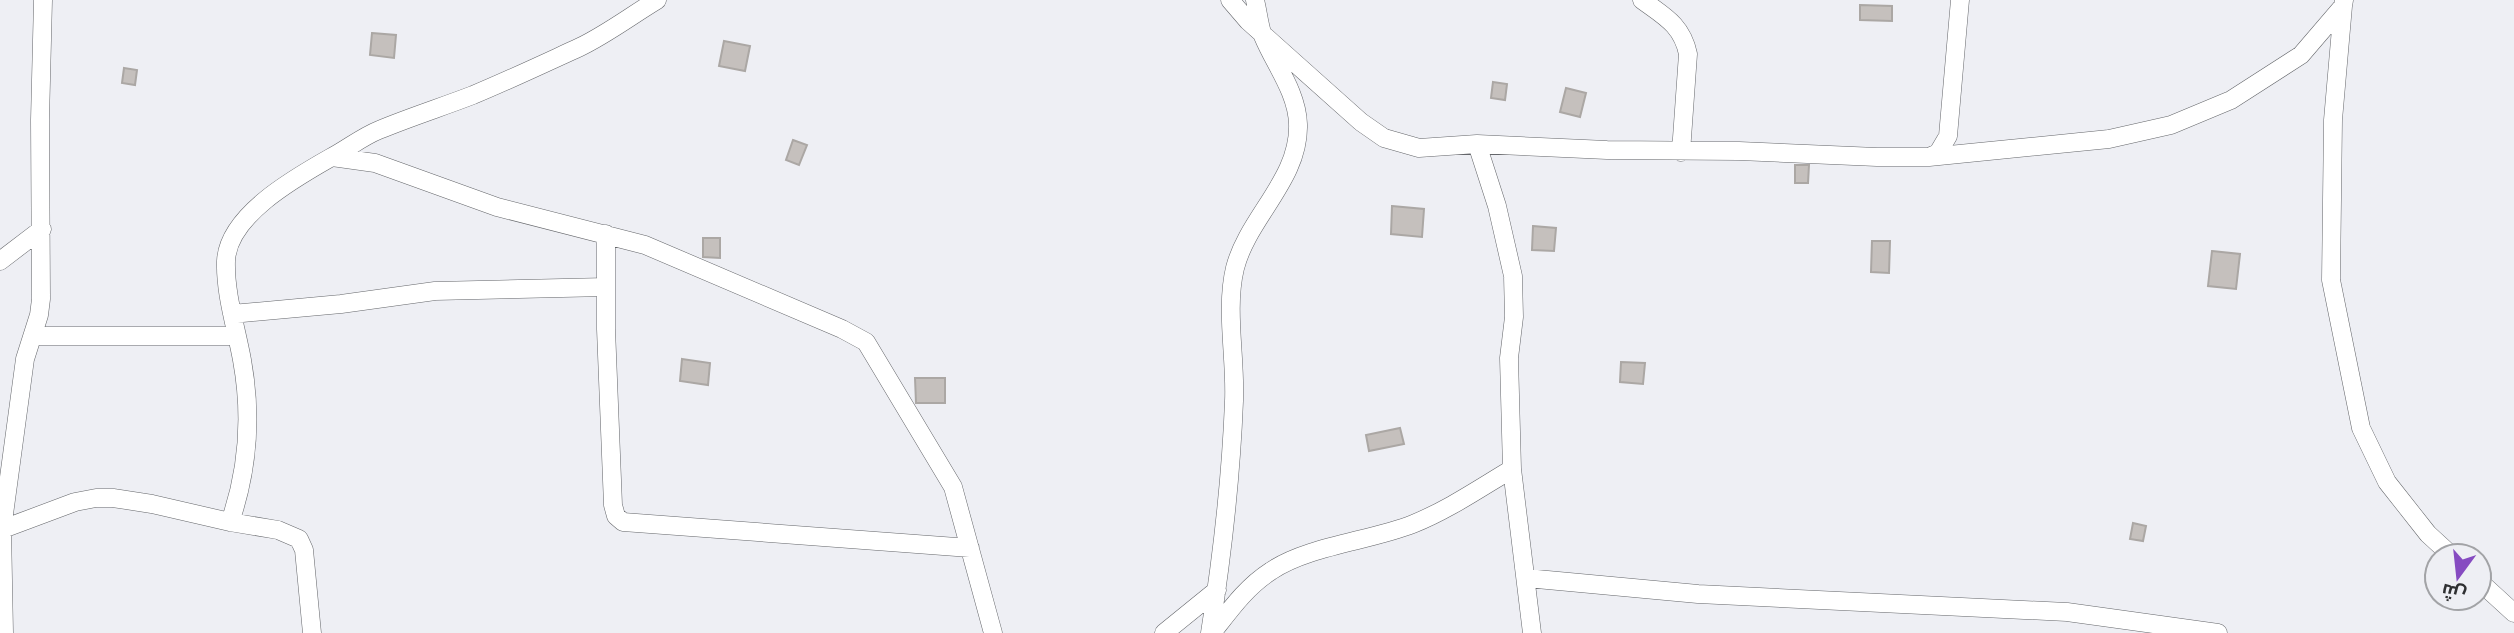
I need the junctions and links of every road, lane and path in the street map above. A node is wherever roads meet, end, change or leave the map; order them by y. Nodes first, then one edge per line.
1 (43, 0) edge
2 (657, 0) edge
3 (1230, 0) edge
4 (1255, 0) edge
5 (1642, 0) edge
6 (1960, 0) edge
7 (2344, 3) edge
8 (1262, 34) junction
9 (1477, 144) junction
10 (1681, 152) junction
11 (331, 157) junction
12 (1929, 157) junction
13 (42, 229) junction
14 (606, 234) junction
15 (0, 261) edge
16 (606, 287) junction
17 (232, 314) junction
18 (33, 336) junction
19 (237, 336) junction
20 (1512, 469) junction
21 (230, 522) junction
22 (1, 529) edge
23 (2437, 542) edge
24 (970, 548) junction
25 (1526, 578) junction
26 (1217, 590) junction
27 (2493, 594) edge
28 (2514, 613) edge
29 (5, 633) edge
30 (312, 633) edge
31 (993, 633) edge
32 (1164, 633) edge
33 (1211, 633) edge
34 (1532, 633) edge
35 (2218, 633) edge

1 - 13 street
2 - 11 street
3 - 8 street
4 - 8 street
5 - 10 street
6 - 12 street
7 - 12 street
7 - 23 street
8 - 9 street
8 - 26 street
9 - 10 street
9 - 20 street
10 - 12 street
11 - 14 street
11 - 17 street
13 - 15 street
13 - 18 street
14 - 16 street
14 - 24 street
16 - 17 street
16 - 24 street
17 - 19 street
18 - 19 street
18 - 22 street
19 - 21 street
20 - 25 street
20 - 33 street
21 - 22 street
21 - 30 street
22 - 29 street
24 - 31 street
25 - 34 street
25 - 35 street
26 - 32 street
26 - 33 street
27 - 28 street

